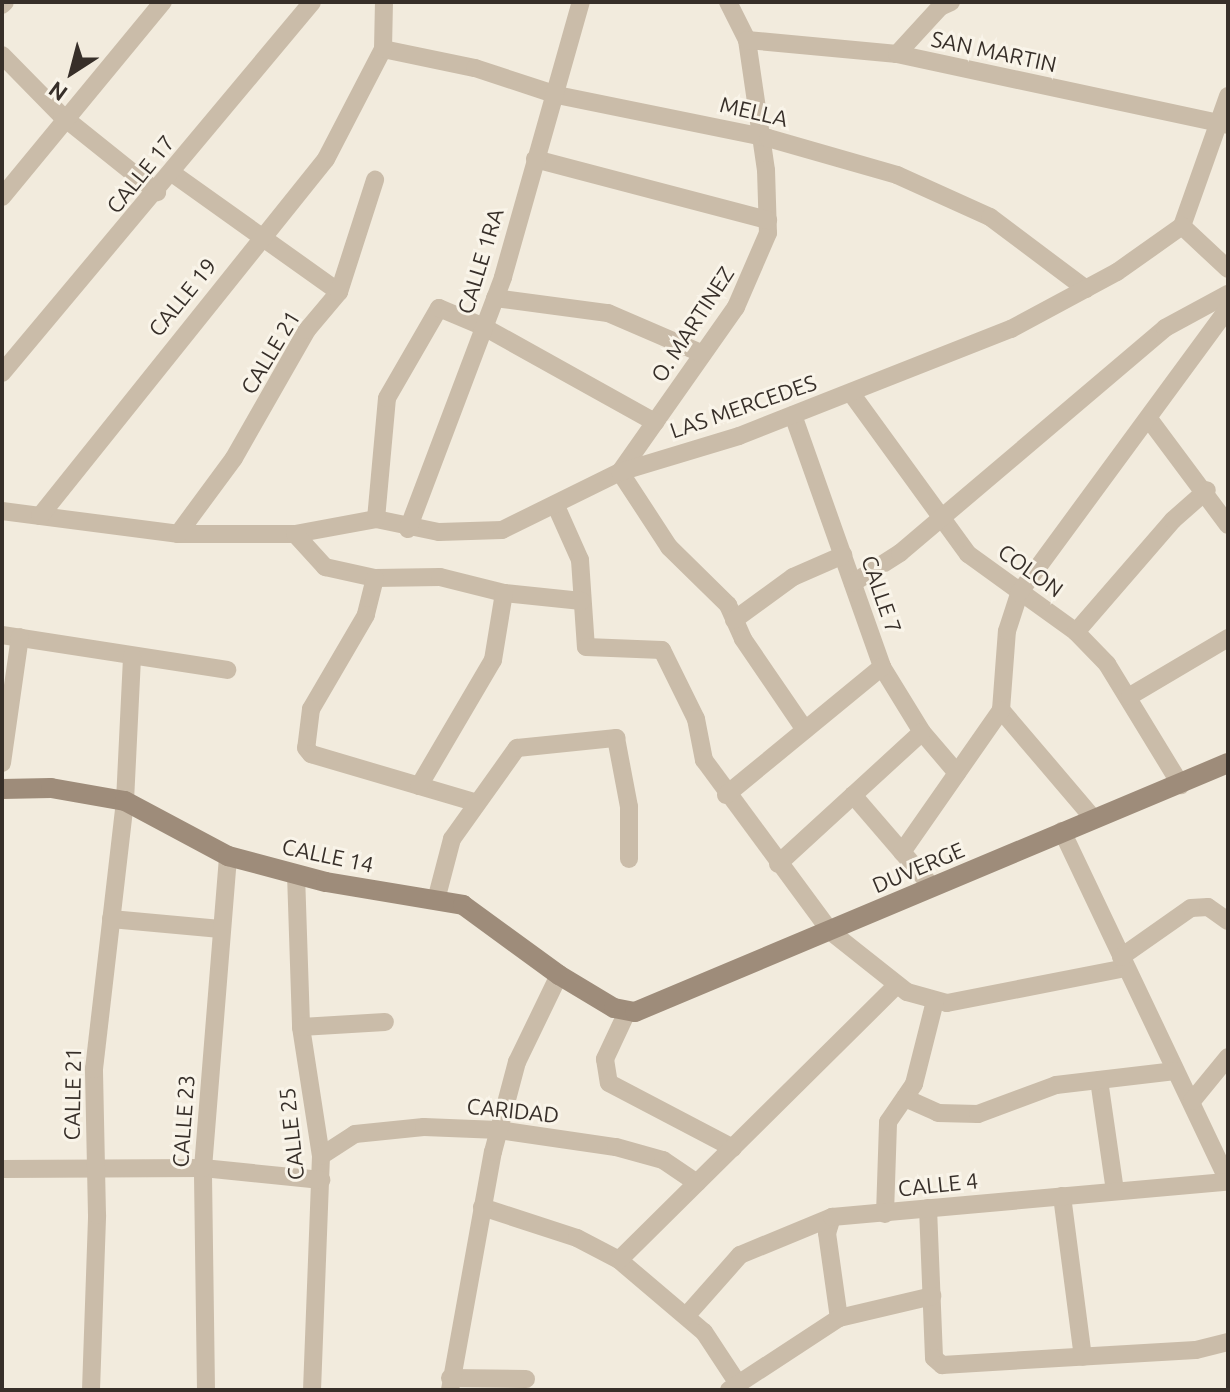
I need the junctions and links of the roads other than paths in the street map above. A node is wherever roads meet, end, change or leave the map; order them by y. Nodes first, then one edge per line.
1 (163, 2) edge
2 (312, 2) edge
3 (384, 2) edge
4 (581, 2) edge
5 (728, 2) edge
6 (951, 2) edge
7 (747, 40) junction
8 (383, 49) junction
9 (897, 54) junction
10 (2, 55) edge
11 (557, 95) junction
12 (1228, 96) edge
13 (66, 120) junction
14 (1224, 124) edge
15 (760, 136) junction
16 (535, 159) junction
17 (172, 173) junction
18 (375, 180) dead end
19 (157, 192) junction
20 (2, 197) edge
21 (768, 220) junction
22 (1182, 226) junction
23 (265, 235) junction
24 (1228, 269) edge
25 (1086, 289) junction
26 (339, 292) junction
27 (1228, 294) edge
28 (495, 298) junction
29 (1228, 309) edge
30 (484, 327) junction
31 (703, 354) junction
32 (2, 373) edge
33 (851, 393) junction
34 (793, 415) junction
35 (1149, 419) junction
36 (655, 422) junction
37 (620, 472) junction
38 (1207, 490) junction
39 (556, 506) junction
40 (2, 511) edge
41 (941, 515) junction
42 (40, 516) junction
43 (376, 519) junction
44 (1228, 525) edge
45 (408, 529) junction
46 (178, 534) junction
47 (295, 534) junction
48 (843, 555) junction
49 (375, 578) junction
50 (853, 583) junction
51 (504, 593) junction
52 (1019, 593) junction
53 (582, 601) junction
54 (734, 620) junction
55 (1076, 632) junction
56 (11, 636) edge
57 (1228, 638) edge
58 (132, 656) junction
59 (882, 667) junction
60 (227, 670) dead end
61 (1130, 696) junction
62 (1001, 710) junction
63 (805, 730) junction
64 (922, 732) junction
65 (2, 763) edge
66 (1228, 763) edge
67 (957, 773) junction
68 (1181, 785) junction
69 (419, 786) junction
70 (2, 789) edge
71 (726, 795) junction
72 (853, 795) junction
73 (125, 801) junction
74 (477, 803) junction
75 (1093, 818) junction
76 (1062, 831) junction
77 (902, 852) junction
78 (228, 856) junction
79 (629, 859) dead end
80 (778, 864) junction
81 (296, 874) junction
82 (932, 887) junction
83 (436, 900) junction
84 (111, 919) junction
85 (1228, 921) edge
86 (221, 929) junction
87 (830, 931) junction
88 (1124, 963) junction
89 (559, 975) junction
90 (902, 988) junction
91 (935, 1001) junction
92 (627, 1012) junction
93 (385, 1022) dead end
94 (301, 1027) junction
95 (1228, 1057) edge
96 (1175, 1071) junction
97 (1099, 1080) junction
98 (905, 1098) junction
99 (1192, 1101) junction
100 (499, 1130) junction
101 (733, 1148) junction
102 (321, 1156) junction
103 (96, 1168) junction
104 (203, 1168) junction
105 (2, 1169) edge
106 (321, 1180) junction
107 (1228, 1181) edge
108 (697, 1183) junction
109 (1115, 1191) junction
110 (1062, 1196) junction
111 (482, 1207) junction
112 (928, 1208) junction
113 (885, 1214) junction
114 (832, 1217) junction
115 (619, 1260) junction
116 (932, 1296) junction
117 (687, 1315) junction
118 (839, 1318) junction
119 (1228, 1342) edge
120 (1083, 1357) junction
121 (526, 1379) dead end
122 (450, 1384) edge
123 (734, 1388) edge
124 (91, 1390) edge
125 (206, 1390) edge
126 (312, 1390) edge

1 - 13 street
2 - 17 street, CALLE 17
3 - 8 street
4 - 11 street, CALLE 1RA
5 - 7 street, O. MARTINEZ
6 - 9 street
7 - 9 street, SAN MARTIN
7 - 15 street, O. MARTINEZ
8 - 11 street, MELLA
8 - 23 street, CALLE 19
9 - 14 street, SAN MARTIN
10 - 13 street
11 - 15 street, MELLA
11 - 16 street, CALLE 1RA
12 - 14 street
13 - 19 street
13 - 20 street
14 - 22 street
15 - 21 street, O. MARTINEZ
15 - 25 street, MELLA
16 - 21 street
16 - 28 street, CALLE 1RA
17 - 19 street, CALLE 17
17 - 23 street
18 - 26 street, CALLE 21
19 - 32 street, CALLE 17
21 - 31 street, O. MARTINEZ
22 - 24 street
22 - 25 street, LAS MERCEDES
23 - 26 street
23 - 42 street, CALLE 19
25 - 33 street, LAS MERCEDES
26 - 46 street, CALLE 21
27 - 41 street
28 - 30 street, CALLE 1RA
28 - 31 street
29 - 35 street
30 - 36 street
30 - 43 street
30 - 45 street, CALLE 1RA
31 - 36 street, O. MARTINEZ
33 - 34 street, LAS MERCEDES
33 - 41 street, COLON
34 - 37 street, LAS MERCEDES
34 - 48 street, CALLE 7
35 - 38 street
35 - 52 street
36 - 37 street, O. MARTINEZ
37 - 39 street, LAS MERCEDES
37 - 54 street
38 - 44 street
38 - 55 street
39 - 45 street, LAS MERCEDES
39 - 53 street
40 - 42 street, LAS MERCEDES
41 - 50 street
41 - 52 street, COLON
42 - 46 street, LAS MERCEDES
43 - 45 street, LAS MERCEDES
43 - 47 street, LAS MERCEDES
46 - 47 street, LAS MERCEDES
47 - 49 street
48 - 50 street, CALLE 7
48 - 54 street
49 - 51 street
49 - 69 street
50 - 59 street, CALLE 7
51 - 53 street
51 - 69 street
52 - 55 street, COLON
52 - 62 street
53 - 71 street
54 - 63 street
55 - 61 street, COLON
56 - 58 street
56 - 65 street
57 - 61 street
58 - 60 street
58 - 73 street, CALLE 21
59 - 63 street
59 - 64 street, CALLE 7
61 - 68 street, COLON
62 - 67 street
62 - 75 street
63 - 71 street
64 - 67 street, CALLE 7
64 - 72 street
66 - 68 street, DUVERGE
67 - 77 street
68 - 75 street, DUVERGE
69 - 74 street
70 - 73 street, CALLE 14
71 - 80 street
72 - 77 street
72 - 80 street
73 - 78 street, CALLE 14
73 - 84 street, CALLE 21
74 - 79 street
74 - 83 street
75 - 76 street, DUVERGE
76 - 82 street, DUVERGE
76 - 88 street
77 - 82 street
78 - 81 street, CALLE 14
78 - 86 street, CALLE 23
80 - 87 street
81 - 83 street, CALLE 14
81 - 94 street, CALLE 25
82 - 87 street, DUVERGE
83 - 89 street, CALLE 14
84 - 86 street
84 - 103 street, CALLE 21
85 - 88 street
86 - 104 street, CALLE 23
87 - 90 street
87 - 92 street, DUVERGE
88 - 91 street
88 - 96 street
89 - 92 street, CALLE 14
89 - 100 street
90 - 91 street
90 - 101 street
91 - 98 street
92 - 101 street
93 - 94 street
94 - 102 street, CALLE 25
95 - 99 street
96 - 97 street
96 - 99 street
97 - 98 street
97 - 109 street
98 - 113 street
99 - 107 street
100 - 102 street, CARIDAD
100 - 108 street, CARIDAD
100 - 111 street
101 - 108 street
102 - 106 street, CALLE 25
103 - 104 street
103 - 105 street
103 - 124 street, CALLE 21
104 - 106 street
104 - 125 street, CALLE 23
106 - 126 street, CALLE 25
107 - 109 street, CALLE 4
108 - 115 street
109 - 110 street, CALLE 4
110 - 112 street, CALLE 4
110 - 120 street
111 - 115 street
111 - 122 street
112 - 113 street, CALLE 4
112 - 116 street
113 - 114 street, CALLE 4
114 - 117 street, CALLE 4
114 - 118 street
115 - 117 street
116 - 118 street
116 - 120 street
117 - 123 street
118 - 123 street
119 - 120 street
121 - 122 street

